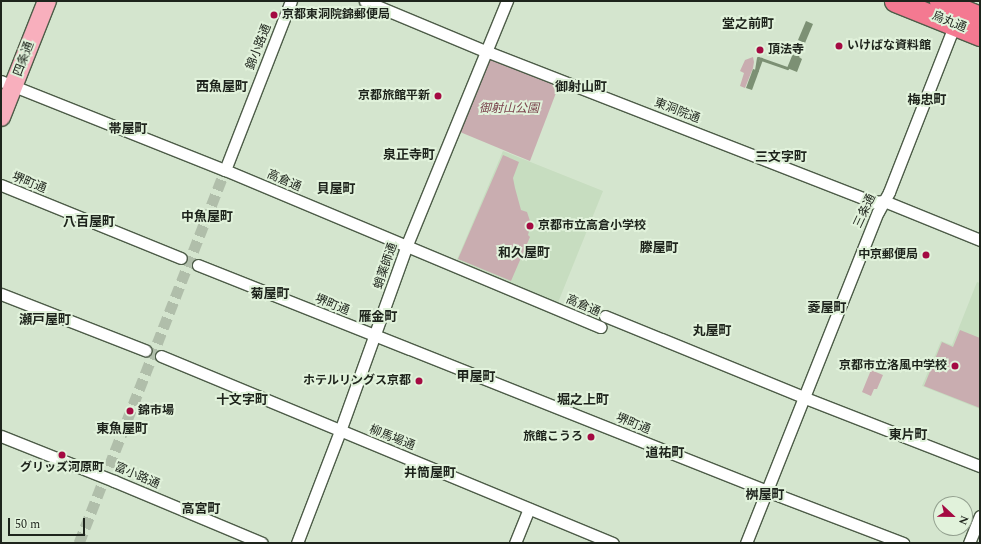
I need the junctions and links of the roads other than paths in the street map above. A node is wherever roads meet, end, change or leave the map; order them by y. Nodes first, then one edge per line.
1 (47, 1) edge
2 (291, 1) edge
3 (365, 1) edge
4 (507, 1) edge
5 (895, 1) edge
6 (952, 9) edge
7 (980, 17) edge
8 (980, 35) edge
9 (487, 51) junction
10 (7, 84) edge
11 (1, 117) edge
12 (225, 170) junction
13 (1, 185) edge
14 (884, 201) junction
15 (980, 240) edge
16 (407, 246) junction
17 (181, 258) dead end
18 (198, 265) dead end
19 (1, 294) edge
20 (605, 316) dead end
21 (601, 327) dead end
22 (375, 336) junction
23 (145, 350) dead end
24 (161, 356) dead end
25 (803, 397) junction
26 (340, 431) junction
27 (1, 436) edge
28 (980, 466) edge
29 (767, 491) junction
30 (529, 509) junction
31 (980, 516) edge
32 (262, 543) edge
33 (297, 543) edge
34 (515, 543) edge
35 (613, 543) edge
36 (746, 543) edge
37 (903, 543) edge
38 (969, 543) edge

1 - 10 main road, 四条通
2 - 12 street, 錦小路通
3 - 9 street, 東洞院通
4 - 9 street, 蛸薬師通
5 - 6 highway, 烏丸通
6 - 7 highway, 烏丸通
6 - 8 highway, 烏丸通
6 - 14 street, 三条通
9 - 14 street, 東洞院通
9 - 16 street, 蛸薬師通
10 - 11 main road, 四条通
10 - 12 street, 高倉通
12 - 16 street, 高倉通
13 - 17 street, 堺町通
14 - 15 street, 東洞院通
14 - 25 street, 三条通
16 - 21 street, 高倉通
16 - 22 street, 蛸薬師通
18 - 22 street, 堺町通
19 - 23 street
20 - 25 street, 高倉通
22 - 26 street, 蛸薬師通
22 - 29 street, 堺町通
24 - 26 street, 柳馬場通
25 - 28 street, 高倉通
25 - 29 street, 三条通
26 - 30 street, 柳馬場通
26 - 33 street, 蛸薬師通
27 - 32 street, 富小路通
29 - 36 street, 三条通
29 - 37 street, 堺町通
30 - 34 street
30 - 35 street, 柳馬場通
31 - 38 street

